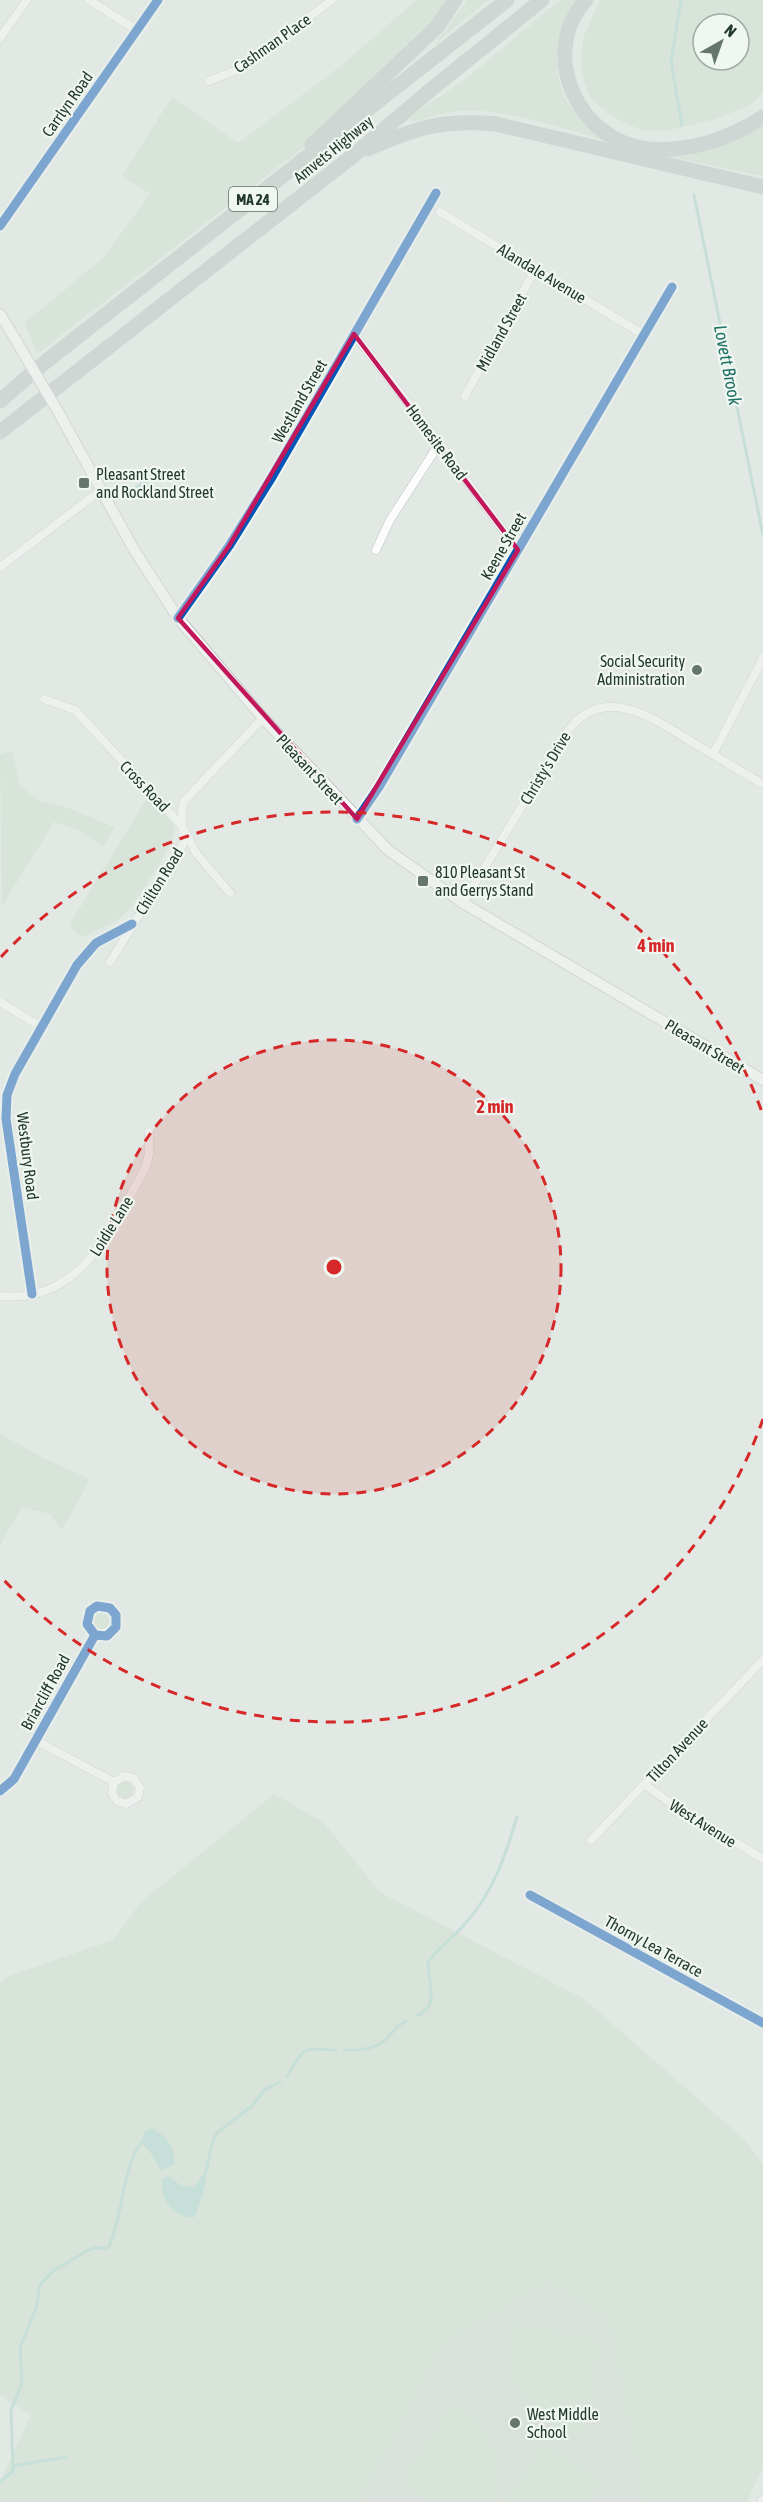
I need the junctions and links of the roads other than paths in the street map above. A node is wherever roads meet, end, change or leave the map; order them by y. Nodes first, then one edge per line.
1 (27, 0) edge
2 (89, 0) edge
3 (158, 0) edge
4 (332, 0) edge
5 (455, 0) edge
6 (507, 0) edge
7 (542, 0) edge
8 (586, 0) edge
9 (137, 30) junction
10 (0, 38) edge
11 (209, 81) dead end
12 (763, 117) edge
13 (354, 155) junction
14 (293, 167) junction
15 (763, 187) edge
16 (436, 193) dead end
17 (440, 212) dead end
18 (0, 226) edge
19 (536, 268) junction
20 (672, 287) dead end
21 (0, 314) edge
22 (354, 334) junction
23 (644, 335) junction
24 (465, 396) dead end
25 (0, 401) edge
26 (0, 432) edge
27 (440, 444) junction
28 (101, 490) junction
29 (376, 550) dead end
30 (518, 550) junction
31 (0, 567) edge
32 (178, 618) junction
33 (763, 658) edge
34 (44, 699) dead end
35 (263, 718) junction
36 (713, 754) junction
37 (763, 784) edge
38 (357, 819) junction
39 (183, 826) junction
40 (230, 893) dead end
41 (463, 903) junction
42 (132, 924) junction
43 (110, 962) dead end
44 (0, 1002) edge
45 (41, 1027) junction
46 (763, 1080) edge
47 (150, 1132) dead end
48 (33, 1294) junction
49 (0, 1296) edge
50 (95, 1635) junction
51 (763, 1660) edge
52 (35, 1740) junction
53 (114, 1782) dead end
54 (645, 1785) junction
55 (0, 1791) edge
56 (591, 1840) dead end
57 (761, 1855) edge
58 (530, 1895) dead end
59 (763, 2023) edge

1 - 10 street
2 - 9 street
3 - 9 street, Carrlyn Road
4 - 11 street, Cashman Place
5 - 14 highway
6 - 14 highway, Amvets Highway / MA 24
7 - 13 highway, Amvets Highway / MA 24
8 - 12 highway
9 - 18 street, Carrlyn Road
13 - 15 highway
13 - 26 highway, Amvets Highway / MA 24
14 - 25 highway, Amvets Highway / MA 24
16 - 22 street, Westland Street
17 - 19 street, Alandale Avenue
19 - 23 street, Alandale Avenue
19 - 24 street, Midland Street
20 - 23 street, Keene Street
21 - 28 main road, Pleasant Street, bridge
22 - 27 street, Homesite Road
22 - 32 street, Westland Street
23 - 30 street, Keene Street
27 - 29 street
27 - 30 street, Homesite Road
28 - 31 street
28 - 32 main road, Pleasant Street
30 - 38 street, Keene Street
32 - 35 main road, Pleasant Street
33 - 36 street
34 - 39 street, Cross Road
35 - 38 main road, Pleasant Street
35 - 39 street, Chilton Road
36 - 37 street, Christy's Drive
36 - 41 street, Christy's Drive
38 - 41 main road, Pleasant Street
39 - 40 street, Cross Road
39 - 42 street, Chilton Road
41 - 46 main road, Pleasant Street
42 - 43 street, Chilton Road
42 - 45 street, Westbury Road
44 - 45 street
45 - 48 street, Westbury Road
47 - 48 street, Loidie Lane
48 - 49 street, Loidie Lane
50 - 50 street, Briarcliff Road
50 - 52 street, Briarcliff Road
51 - 54 street, Tilton Avenue
52 - 53 street
52 - 55 street, Briarcliff Road
54 - 56 street, Tilton Avenue
54 - 57 street, West Avenue
58 - 59 street, Thorny Lea Terrace

